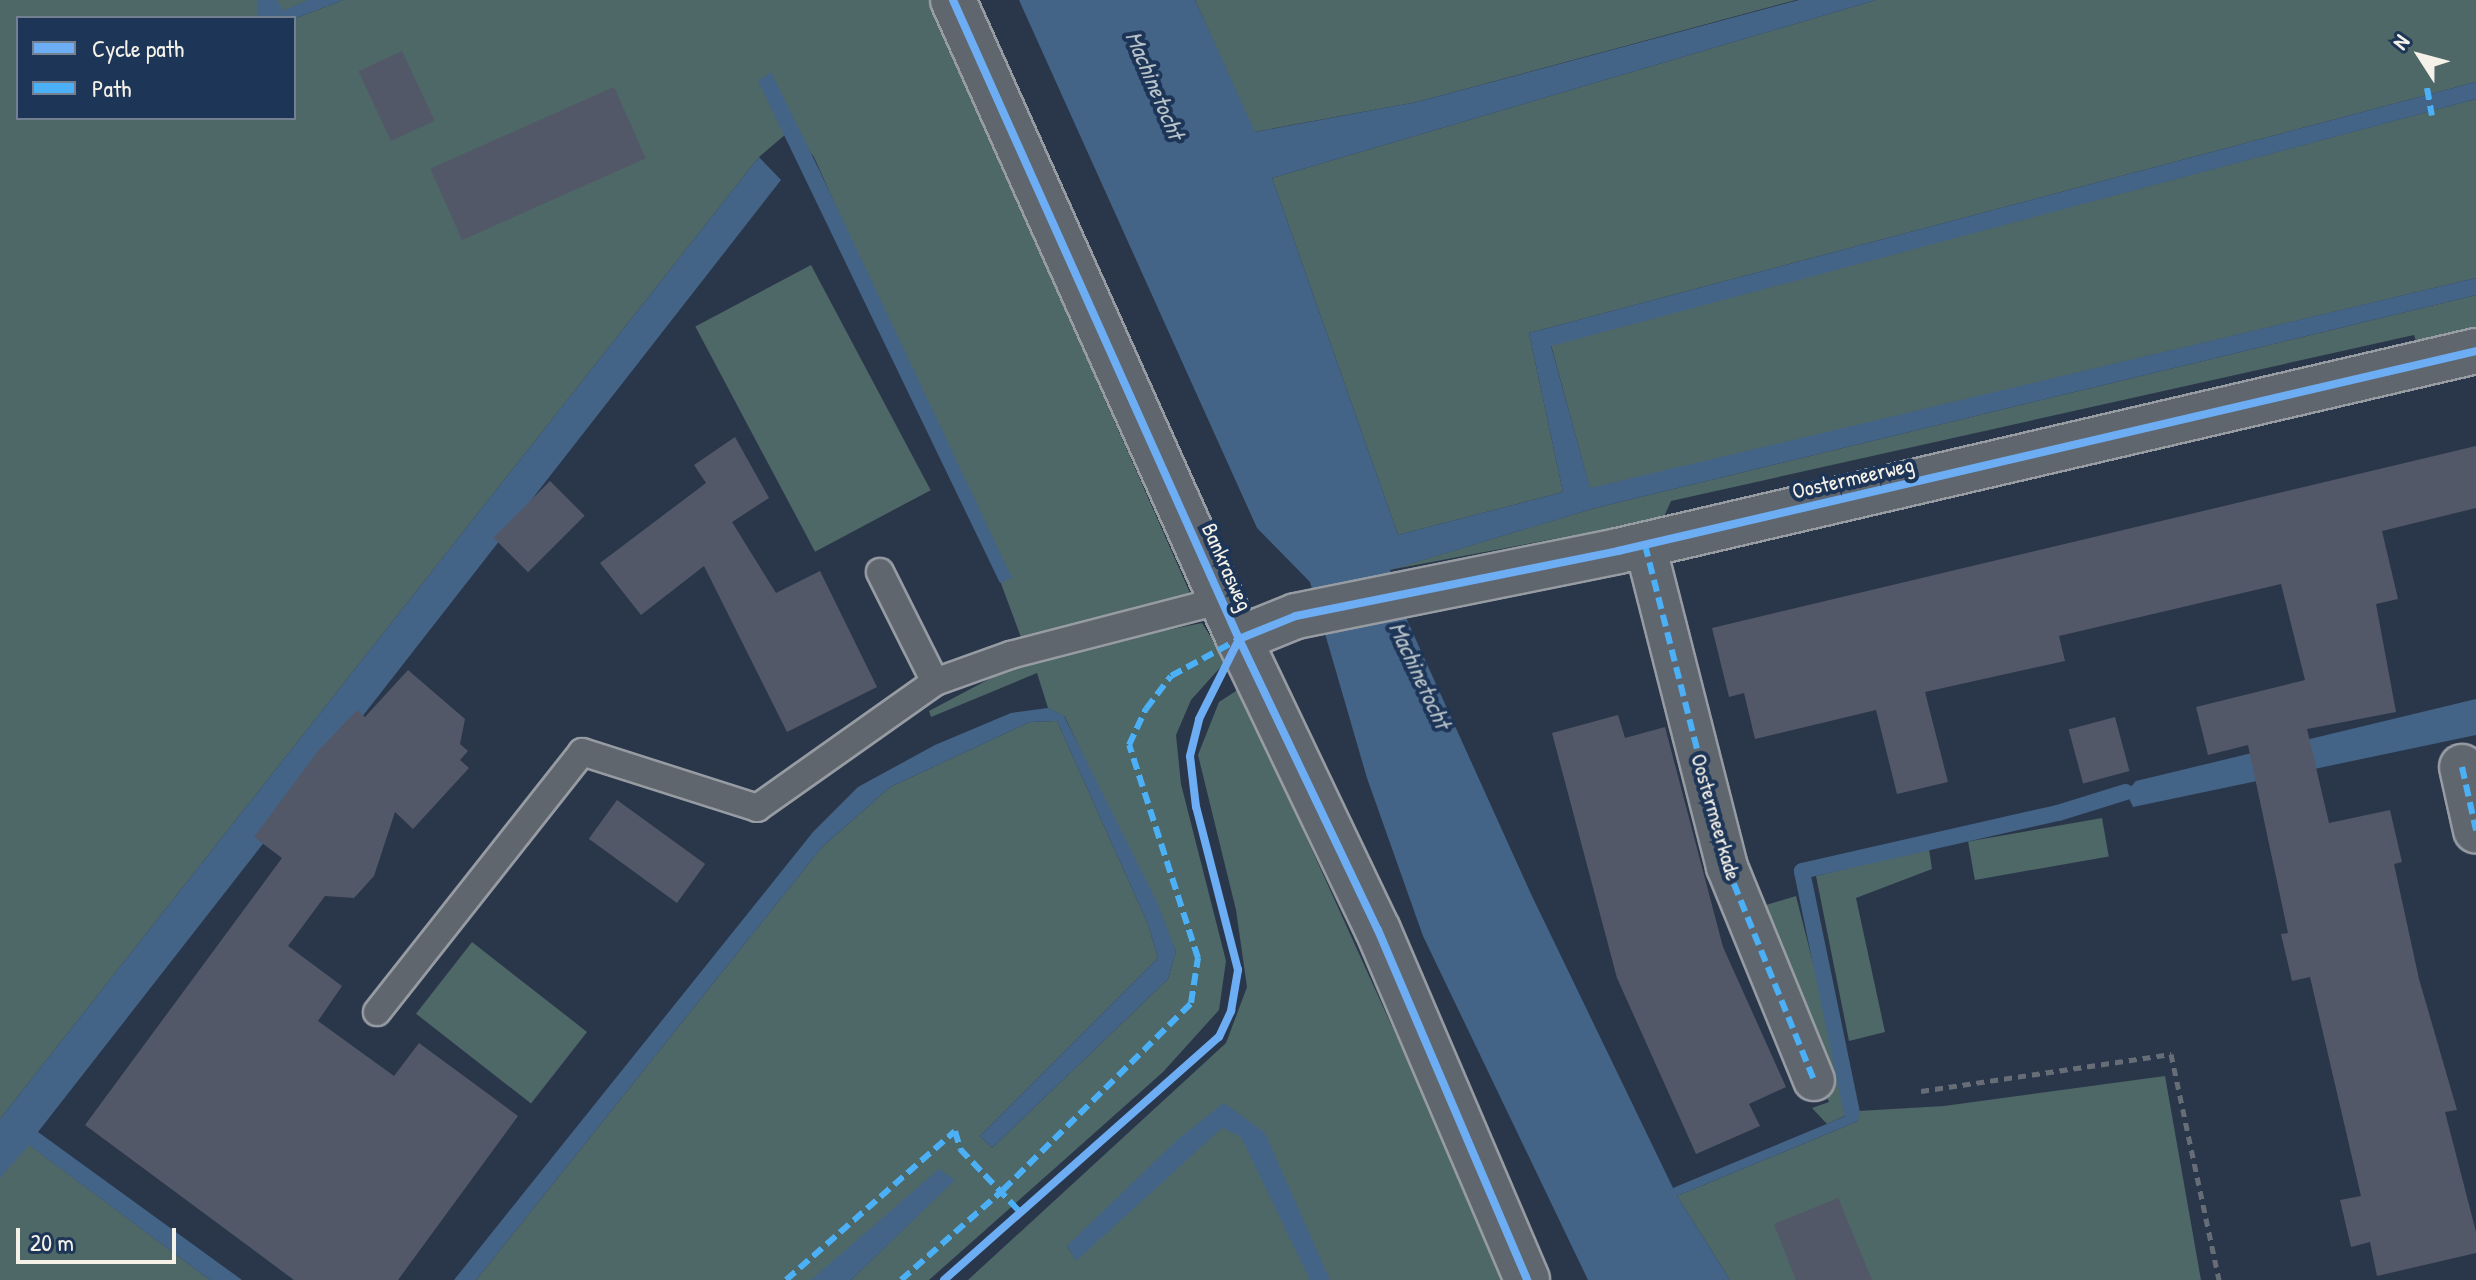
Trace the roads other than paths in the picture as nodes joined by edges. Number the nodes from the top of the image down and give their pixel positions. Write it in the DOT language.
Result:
graph roads {
  1 [pos="953,0"];
  2 [pos="2476,351"];
  3 [pos="1645,545"];
  4 [pos="880,572"];
  5 [pos="1222,600"];
  6 [pos="1239,639"];
  7 [pos="935,682"];
  8 [pos="2462,767"];
  9 [pos="2476,830"];
  10 [pos="377,1012"];
  11 [pos="1814,1080"];
  12 [pos="1527,1280"];
  1 -- 5 [label="street, Bankrasweg"];
  2 -- 3 [label="street, Oostermeerweg"];
  3 -- 6 [label="street, Oostermeerweg"];
  3 -- 11 [label="street, Oostermeerkade"];
  4 -- 7 [label="lane"];
  5 -- 6 [label="street, Bankrasweg"];
  5 -- 7 [label="lane"];
  6 -- 12 [label="street, Bankrasweg"];
  7 -- 10 [label="lane"];
  8 -- 9 [label="street"];
}
